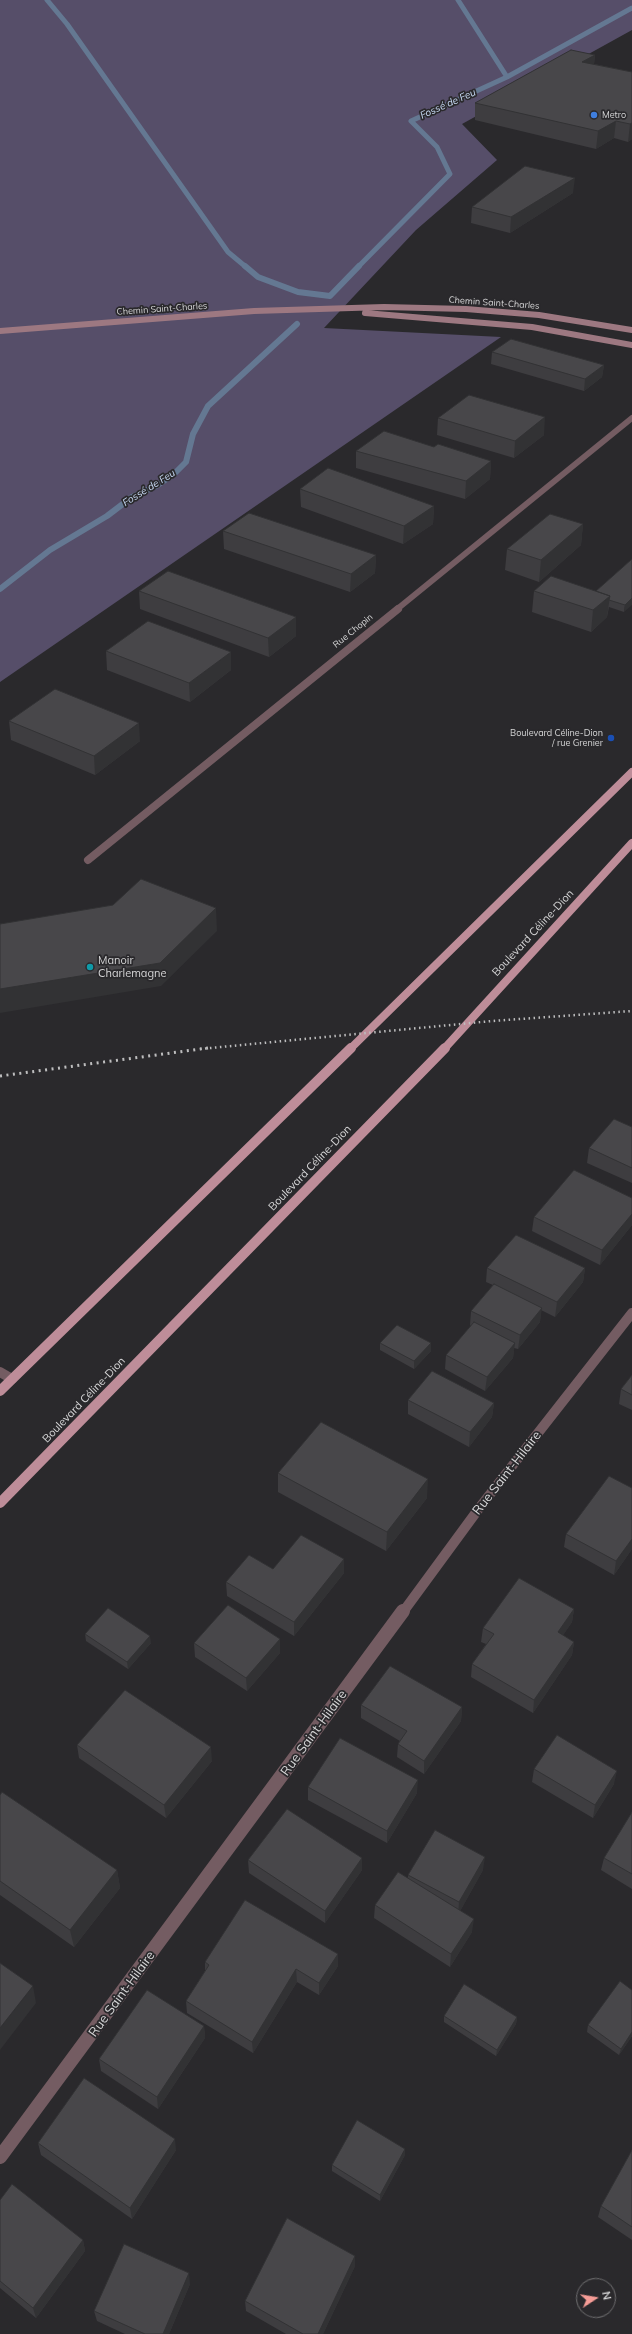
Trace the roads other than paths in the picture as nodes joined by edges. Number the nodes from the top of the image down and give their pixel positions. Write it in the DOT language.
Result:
graph roads {
  1 [pos="325,308"];
  2 [pos="632,330"];
  3 [pos="0,331"];
  4 [pos="632,345"];
  5 [pos="632,418"];
  6 [pos="632,772"];
  7 [pos="632,843"];
  8 [pos="88,860"];
  9 [pos="632,1313"];
  10 [pos="0,1372"];
  11 [pos="12,1379"];
  12 [pos="0,1391"];
  13 [pos="0,1504"];
  14 [pos="0,2157"];
  1 -- 2 [label="main road, Chemin Saint-Charles"];
  1 -- 3 [label="main road, Chemin Saint-Charles"];
  1 -- 4 [label="main road, Chemin Saint-Charles"];
  5 -- 8 [label="street, Rue Chopin"];
  6 -- 11 [label="main road"];
  7 -- 13 [label="main road, Boulevard Céline-Dion"];
  9 -- 14 [label="street, Rue Saint-Hilaire"];
  10 -- 11 [label="street"];
  11 -- 12 [label="main road"];
}
